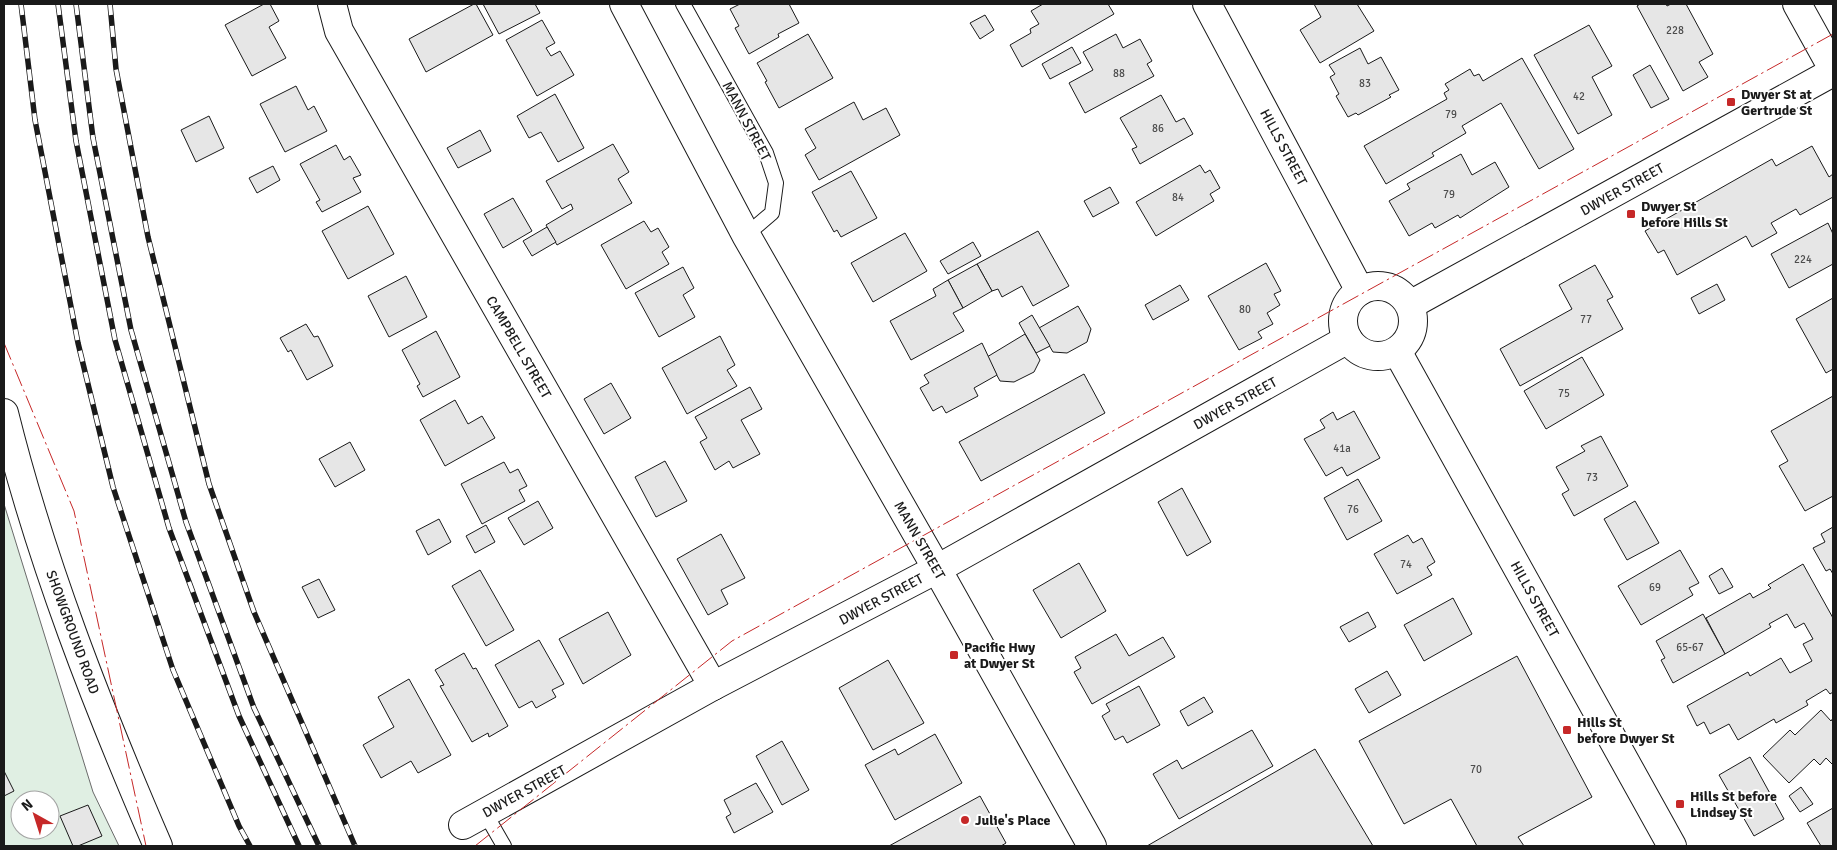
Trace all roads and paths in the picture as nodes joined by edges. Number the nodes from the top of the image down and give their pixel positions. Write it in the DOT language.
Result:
graph roads {
  1 [pos="332,4"];
  2 [pos="624,4"];
  3 [pos="683,4"];
  4 [pos="1207,4"];
  5 [pos="1797,4"];
  6 [pos="1833,70"];
  7 [pos="746,235"];
  8 [pos="1360,291"];
  9 [pos="1410,305"];
  10 [pos="1348,339"];
  11 [pos="1396,351"];
  12 [pos="4,413"];
  13 [pos="937,570"];
  14 [pos="713,686"];
  15 [pos="474,819"];
  16 [pos="158,846"];
  17 [pos="504,846"];
  18 [pos="1092,846"];
  19 [pos="1672,846"];
  1 -- 14 [label="street, CAMPBELL STREET"];
  2 -- 7 [label="street, MANN STREET"];
  3 -- 7 [label="lane, MANN STREET"];
  4 -- 8 [label="street, HILLS STREET"];
  5 -- 6 [label="street"];
  6 -- 9 [label="street, DWYER STREET"];
  7 -- 13 [label="street, MANN STREET"];
  8 -- 9 [label="street"];
  8 -- 10 [label="street"];
  9 -- 11 [label="street"];
  10 -- 11 [label="street"];
  10 -- 13 [label="street, DWYER STREET"];
  11 -- 19 [label="street, HILLS STREET"];
  12 -- 16 [label="street, SHOWGROUND ROAD"];
  13 -- 14 [label="street, DWYER STREET"];
  13 -- 18 [label="street, MANN STREET"];
  14 -- 15 [label="street, DWYER STREET"];
  15 -- 17 [label="lane"];
}
